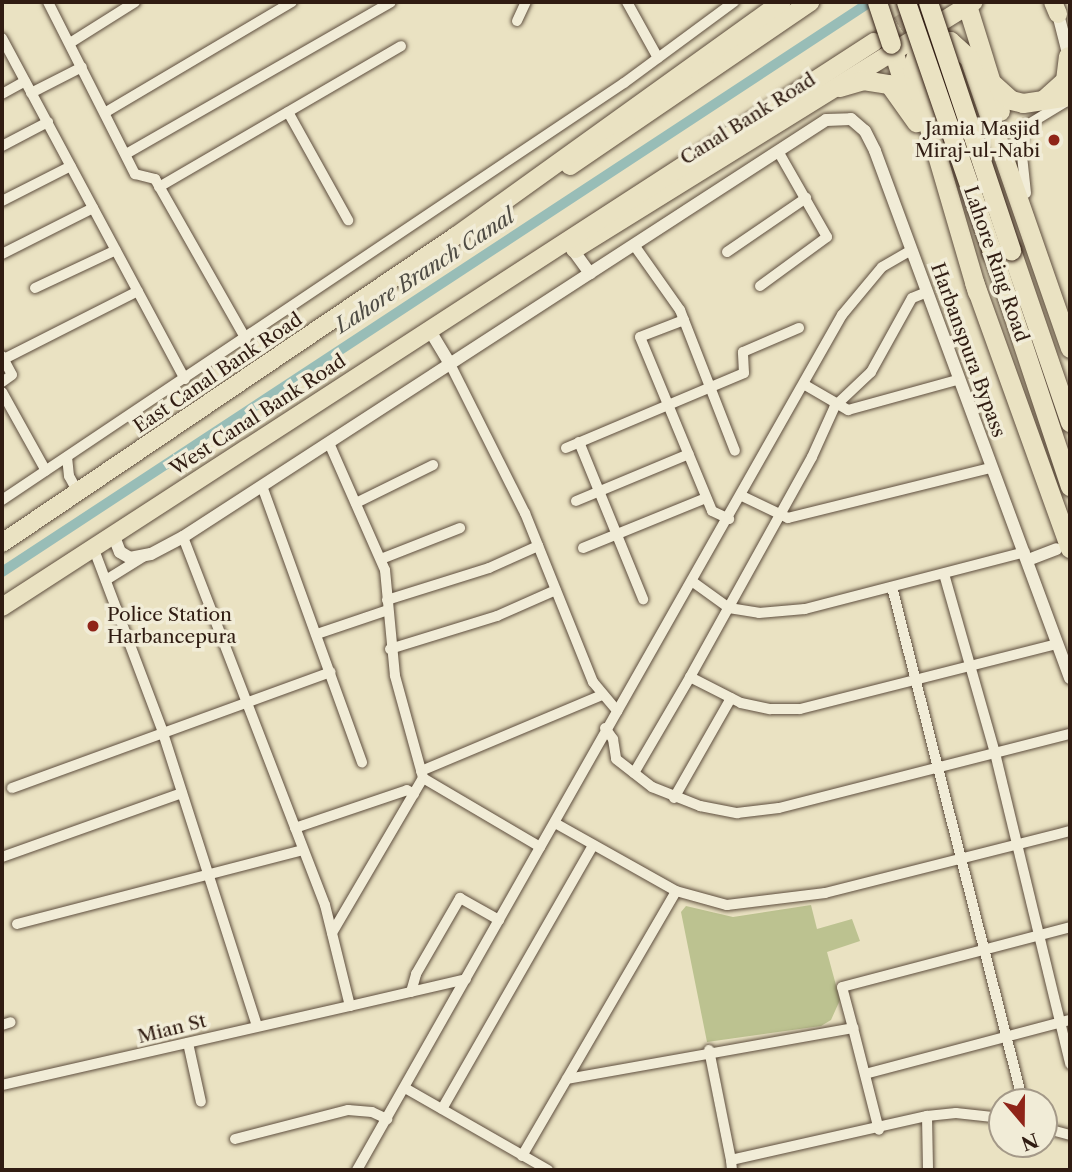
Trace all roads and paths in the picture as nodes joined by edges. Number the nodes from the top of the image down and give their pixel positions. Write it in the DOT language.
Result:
graph roads {
  1 [pos="48,2"];
  2 [pos="135,2"];
  3 [pos="292,2"];
  4 [pos="391,2"];
  5 [pos="526,2"];
  6 [pos="734,2"];
  7 [pos="782,2"];
  8 [pos="810,2"];
  9 [pos="877,2"];
  10 [pos="906,2"];
  11 [pos="928,2"];
  12 [pos="973,3"];
  13 [pos="633,4"];
  14 [pos="1057,6"];
  15 [pos="517,21"];
  16 [pos="2,38"];
  17 [pos="70,43"];
  18 [pos="401,46"];
  19 [pos="886,46"];
  20 [pos="659,58"];
  21 [pos="1069,60"];
  22 [pos="82,67"];
  23 [pos="25,81"];
  24 [pos="624,83"];
  25 [pos="992,83"];
  26 [pos="839,87"];
  27 [pos="31,93"];
  28 [pos="2,94"];
  29 [pos="1070,98"];
  30 [pos="640,100"];
  31 [pos="1036,102"];
  32 [pos="106,112"];
  33 [pos="288,112"];
  34 [pos="47,122"];
  35 [pos="916,122"];
  36 [pos="2,146"];
  37 [pos="778,151"];
  38 [pos="126,155"];
  39 [pos="71,166"];
  40 [pos="159,187"];
  41 [pos="1026,192"];
  42 [pos="806,198"];
  43 [pos="2,201"];
  44 [pos="93,208"];
  45 [pos="348,220"];
  46 [pos="456,236"];
  47 [pos="634,245"];
  48 [pos="116,250"];
  49 [pos="573,250"];
  50 [pos="911,250"];
  51 [pos="1002,251"];
  52 [pos="727,252"];
  53 [pos="2,254"];
  54 [pos="538,261"];
  55 [pos="590,273"];
  56 [pos="760,286"];
  57 [pos="35,288"];
  58 [pos="138,291"];
  59 [pos="927,292"];
  60 [pos="977,292"];
  61 [pos="1052,293"];
  62 [pos="684,320"];
  63 [pos="799,328"];
  64 [pos="429,329"];
  65 [pos="246,339"];
  66 [pos="1070,348"];
  67 [pos="3,357"];
  68 [pos="450,364"];
  69 [pos="185,379"];
  70 [pos="957,380"];
  71 [pos="2,382"];
  72 [pos="713,386"];
  73 [pos="805,386"];
  74 [pos="2,391"];
  75 [pos="835,405"];
  76 [pos="667,406"];
  77 [pos="1070,422"];
  78 [pos="579,442"];
  79 [pos="329,443"];
  80 [pos="566,448"];
  81 [pos="735,451"];
  82 [pos="689,454"];
  83 [pos="67,457"];
  84 [pos="433,465"];
  85 [pos="990,468"];
  86 [pos="46,471"];
  87 [pos="262,486"];
  88 [pos="1070,486"];
  89 [pos="600,491"];
  90 [pos="78,492"];
  91 [pos="742,496"];
  92 [pos="706,498"];
  93 [pos="2,500"];
  94 [pos="576,501"];
  95 [pos="356,503"];
  96 [pos="780,515"];
  97 [pos="729,519"];
  98 [pos="460,528"];
  99 [pos="113,534"];
  100 [pos="618,534"];
  101 [pos="183,537"];
  102 [pos="2,543"];
  103 [pos="538,546"];
  104 [pos="93,547"];
  105 [pos="583,548"];
  106 [pos="1063,549"];
  107 [pos="143,556"];
  108 [pos="1026,556"];
  109 [pos="381,559"];
  110 [pos="944,574"];
  111 [pos="106,580"];
  112 [pos="693,582"];
  113 [pos="892,587"];
  114 [pos="556,590"];
  115 [pos="643,599"];
  116 [pos="387,605"];
  117 [pos="2,607"];
  118 [pos="729,608"];
  119 [pos="317,634"];
  120 [pos="1056,644"];
  121 [pos="390,649"];
  122 [pos="970,667"];
  123 [pos="331,672"];
  124 [pos="690,677"];
  125 [pos="1070,678"];
  126 [pos="916,679"];
  127 [pos="602,695"];
  128 [pos="732,698"];
  129 [pos="245,701"];
  130 [pos="617,711"];
  131 [pos="605,728"];
  132 [pos="162,730"];
  133 [pos="1070,734"];
  134 [pos="995,753"];
  135 [pos="362,762"];
  136 [pos="939,767"];
  137 [pos="634,773"];
  138 [pos="422,775"];
  139 [pos="12,788"];
  140 [pos="183,793"];
  141 [pos="414,794"];
  142 [pos="674,798"];
  143 [pos="555,823"];
  144 [pos="295,828"];
  145 [pos="1070,831"];
  146 [pos="1016,843"];
  147 [pos="593,845"];
  148 [pos="540,847"];
  149 [pos="303,850"];
  150 [pos="2,857"];
  151 [pos="960,858"];
  152 [pos="211,876"];
  153 [pos="676,891"];
  154 [pos="499,920"];
  155 [pos="17,924"];
  156 [pos="1070,927"];
  157 [pos="332,933"];
  158 [pos="1039,935"];
  159 [pos="983,950"];
  160 [pos="466,979"];
  161 [pos="411,992"];
  162 [pos="350,1006"];
  163 [pos="1065,1021"];
  164 [pos="257,1026"];
  165 [pos="853,1028"];
  166 [pos="1007,1037"];
  167 [pos="188,1043"];
  168 [pos="709,1050"];
  169 [pos="1070,1064"];
  170 [pos="864,1074"];
  171 [pos="567,1079"];
  172 [pos="2,1085"];
  173 [pos="405,1088"];
  174 [pos="1020,1088"];
  175 [pos="201,1102"];
  176 [pos="442,1109"];
  177 [pos="927,1116"];
  178 [pos="988,1116"];
  179 [pos="387,1119"];
  180 [pos="879,1130"];
  181 [pos="235,1139"];
  182 [pos="522,1156"];
  183 [pos="732,1165"];
  184 [pos="357,1170"];
  185 [pos="548,1170"];
  186 [pos="929,1170"];
  1 -- 17 [label="street"];
  2 -- 17 [label="street"];
  3 -- 32 [label="street"];
  4 -- 38 [label="street"];
  5 -- 15 [label="street"];
  6 -- 20 [label="street"];
  7 -- 30 [label="highway"];
  8 -- 46 [label="highway"];
  9 -- 19 [label="highway, bridge"];
  10 -- 51 [label="highway, Lahore Ring Road, bridge"];
  11 -- 51 [label="highway, Lahore Ring Road, bridge"];
  12 -- 19 [label="highway, Canal Bank Road"];
  12 -- 25 [label="highway"];
  13 -- 20 [label="street"];
  14 -- 21 [label="street"];
  16 -- 23 [label="street"];
  17 -- 22 [label="street"];
  18 -- 33 [label="street"];
  19 -- 26 [label="highway, Canal Bank Road"];
  19 -- 35 [label="highway"];
  19 -- 54 [label="highway"];
  20 -- 24 [label="street"];
  21 -- 31 [label="highway"];
  22 -- 27 [label="street"];
  22 -- 32 [label="street"];
  23 -- 27 [label="street"];
  23 -- 28 [label="street"];
  24 -- 30 [label="street"];
  24 -- 65 [label="street"];
  25 -- 31 [label="highway"];
  25 -- 41 [label="highway"];
  26 -- 35 [label="highway"];
  26 -- 49 [label="highway, Canal Bank Road"];
  27 -- 34 [label="street"];
  29 -- 31 [label="highway"];
  29 -- 41 [label="street"];
  30 -- 46 [label="highway"];
  32 -- 38 [label="street"];
  33 -- 40 [label="street"];
  33 -- 45 [label="street"];
  34 -- 36 [label="street"];
  34 -- 39 [label="street"];
  35 -- 60 [label="highway"];
  37 -- 42 [label="street"];
  37 -- 47 [label="street"];
  37 -- 50 [label="street, Harbanspura Bypass"];
  38 -- 40 [label="street"];
  39 -- 43 [label="street"];
  39 -- 44 [label="street"];
  40 -- 65 [label="street"];
  41 -- 61 [label="highway"];
  42 -- 52 [label="street"];
  42 -- 56 [label="street"];
  44 -- 48 [label="street"];
  44 -- 53 [label="street"];
  46 -- 90 [label="highway, East Canal Bank Road"];
  47 -- 55 [label="street"];
  47 -- 62 [label="street"];
  48 -- 57 [label="street"];
  48 -- 58 [label="street"];
  49 -- 54 [label="highway, Canal Bank Road"];
  49 -- 55 [label="street"];
  50 -- 59 [label="street, Harbanspura Bypass"];
  50 -- 73 [label="street"];
  51 -- 77 [label="highway, Lahore Ring Road"];
  51 -- 88 [label="highway, Lahore Ring Road"];
  54 -- 64 [label="highway, West Canal Bank Road"];
  55 -- 68 [label="street"];
  58 -- 67 [label="street"];
  58 -- 69 [label="street"];
  59 -- 70 [label="street, Harbanspura Bypass"];
  59 -- 75 [label="street"];
  60 -- 61 [label="highway"];
  60 -- 106 [label="highway"];
  61 -- 66 [label="highway"];
  62 -- 72 [label="street"];
  62 -- 76 [label="street"];
  63 -- 72 [label="street"];
  64 -- 68 [label="street"];
  64 -- 99 [label="highway, West Canal Bank Road"];
  65 -- 69 [label="street"];
  67 -- 71 [label="street"];
  68 -- 79 [label="street"];
  68 -- 103 [label="street"];
  69 -- 83 [label="street"];
  70 -- 75 [label="street"];
  70 -- 85 [label="street, Harbanspura Bypass"];
  72 -- 76 [label="street"];
  72 -- 81 [label="street"];
  73 -- 75 [label="street"];
  73 -- 91 [label="street"];
  74 -- 86 [label="street"];
  75 -- 96 [label="street"];
  76 -- 78 [label="street"];
  76 -- 82 [label="street"];
  78 -- 80 [label="street"];
  78 -- 89 [label="street"];
  79 -- 87 [label="street"];
  79 -- 95 [label="street"];
  82 -- 89 [label="street"];
  82 -- 92 [label="street"];
  83 -- 86 [label="street"];
  83 -- 90 [label="street"];
  84 -- 95 [label="street"];
  85 -- 96 [label="street"];
  85 -- 108 [label="street, Harbanspura Bypass"];
  86 -- 93 [label="street"];
  87 -- 101 [label="street"];
  87 -- 119 [label="street"];
  89 -- 94 [label="street"];
  89 -- 100 [label="street"];
  90 -- 102 [label="highway, East Canal Bank Road"];
  91 -- 96 [label="street"];
  91 -- 97 [label="street"];
  92 -- 97 [label="street"];
  92 -- 100 [label="street"];
  95 -- 109 [label="street"];
  96 -- 118 [label="street"];
  97 -- 112 [label="street"];
  98 -- 109 [label="street"];
  99 -- 104 [label="highway, West Canal Bank Road"];
  99 -- 107 [label="street"];
  100 -- 105 [label="street"];
  100 -- 115 [label="street"];
  101 -- 107 [label="street"];
  101 -- 129 [label="street"];
  103 -- 114 [label="street"];
  103 -- 116 [label="street"];
  104 -- 111 [label="street"];
  104 -- 117 [label="highway, West Canal Bank Road"];
  106 -- 108 [label="street"];
  107 -- 111 [label="street"];
  108 -- 110 [label="street"];
  108 -- 120 [label="street, Harbanspura Bypass"];
  109 -- 116 [label="street"];
  110 -- 113 [label="street"];
  110 -- 122 [label="street"];
  111 -- 132 [label="street"];
  112 -- 118 [label="street"];
  112 -- 130 [label="street"];
  113 -- 118 [label="street"];
  113 -- 126 [label="street"];
  114 -- 121 [label="street"];
  114 -- 127 [label="street"];
  116 -- 119 [label="street"];
  116 -- 121 [label="street"];
  118 -- 124 [label="street"];
  119 -- 123 [label="street"];
  120 -- 122 [label="street"];
  120 -- 125 [label="street, Harbanspura Bypass"];
  121 -- 138 [label="street"];
  122 -- 126 [label="street"];
  122 -- 134 [label="street"];
  123 -- 129 [label="street"];
  123 -- 135 [label="street"];
  124 -- 128 [label="street"];
  124 -- 137 [label="street"];
  126 -- 128 [label="street"];
  126 -- 136 [label="street"];
  127 -- 130 [label="street"];
  127 -- 138 [label="street"];
  128 -- 142 [label="street"];
  129 -- 132 [label="street"];
  129 -- 144 [label="street"];
  130 -- 131 [label="street"];
  131 -- 137 [label="street"];
  131 -- 143 [label="street"];
  132 -- 139 [label="street"];
  132 -- 140 [label="street"];
  133 -- 134 [label="street"];
  134 -- 136 [label="street"];
  134 -- 146 [label="street"];
  136 -- 142 [label="street"];
  136 -- 151 [label="street"];
  137 -- 142 [label="street"];
  138 -- 141 [label="street"];
  138 -- 148 [label="street"];
  140 -- 150 [label="street"];
  140 -- 152 [label="street"];
  141 -- 144 [label="street"];
  141 -- 157 [label="street"];
  143 -- 147 [label="street"];
  143 -- 148 [label="street"];
  144 -- 149 [label="street"];
  145 -- 146 [label="street"];
  146 -- 151 [label="street"];
  146 -- 158 [label="street"];
  147 -- 153 [label="street"];
  147 -- 176 [label="street"];
  148 -- 154 [label="street"];
  149 -- 152 [label="street"];
  149 -- 157 [label="street"];
  151 -- 153 [label="street"];
  151 -- 159 [label="street"];
  152 -- 155 [label="street"];
  152 -- 164 [label="street"];
  153 -- 171 [label="street"];
  154 -- 160 [label="street"];
  154 -- 161 [label="street"];
  156 -- 158 [label="street"];
  157 -- 162 [label="street"];
  158 -- 159 [label="street"];
  158 -- 163 [label="street"];
  159 -- 165 [label="street"];
  159 -- 166 [label="street"];
  160 -- 161 [label="street, Mian St"];
  160 -- 173 [label="street"];
  161 -- 162 [label="street, Mian St"];
  162 -- 164 [label="street, Mian St"];
  163 -- 166 [label="street"];
  163 -- 169 [label="street"];
  164 -- 167 [label="street, Mian St"];
  165 -- 168 [label="street"];
  165 -- 170 [label="street"];
  166 -- 170 [label="street"];
  166 -- 174 [label="street"];
  167 -- 172 [label="street, Mian St"];
  167 -- 175 [label="street"];
  168 -- 171 [label="street"];
  168 -- 183 [label="street"];
  170 -- 180 [label="street"];
  171 -- 182 [label="street"];
  173 -- 176 [label="street"];
  173 -- 179 [label="street"];
  176 -- 182 [label="street"];
  177 -- 178 [label="street"];
  177 -- 180 [label="street"];
  177 -- 186 [label="street"];
  179 -- 181 [label="street"];
  179 -- 184 [label="street"];
  180 -- 183 [label="street"];
  182 -- 185 [label="street"];
}
